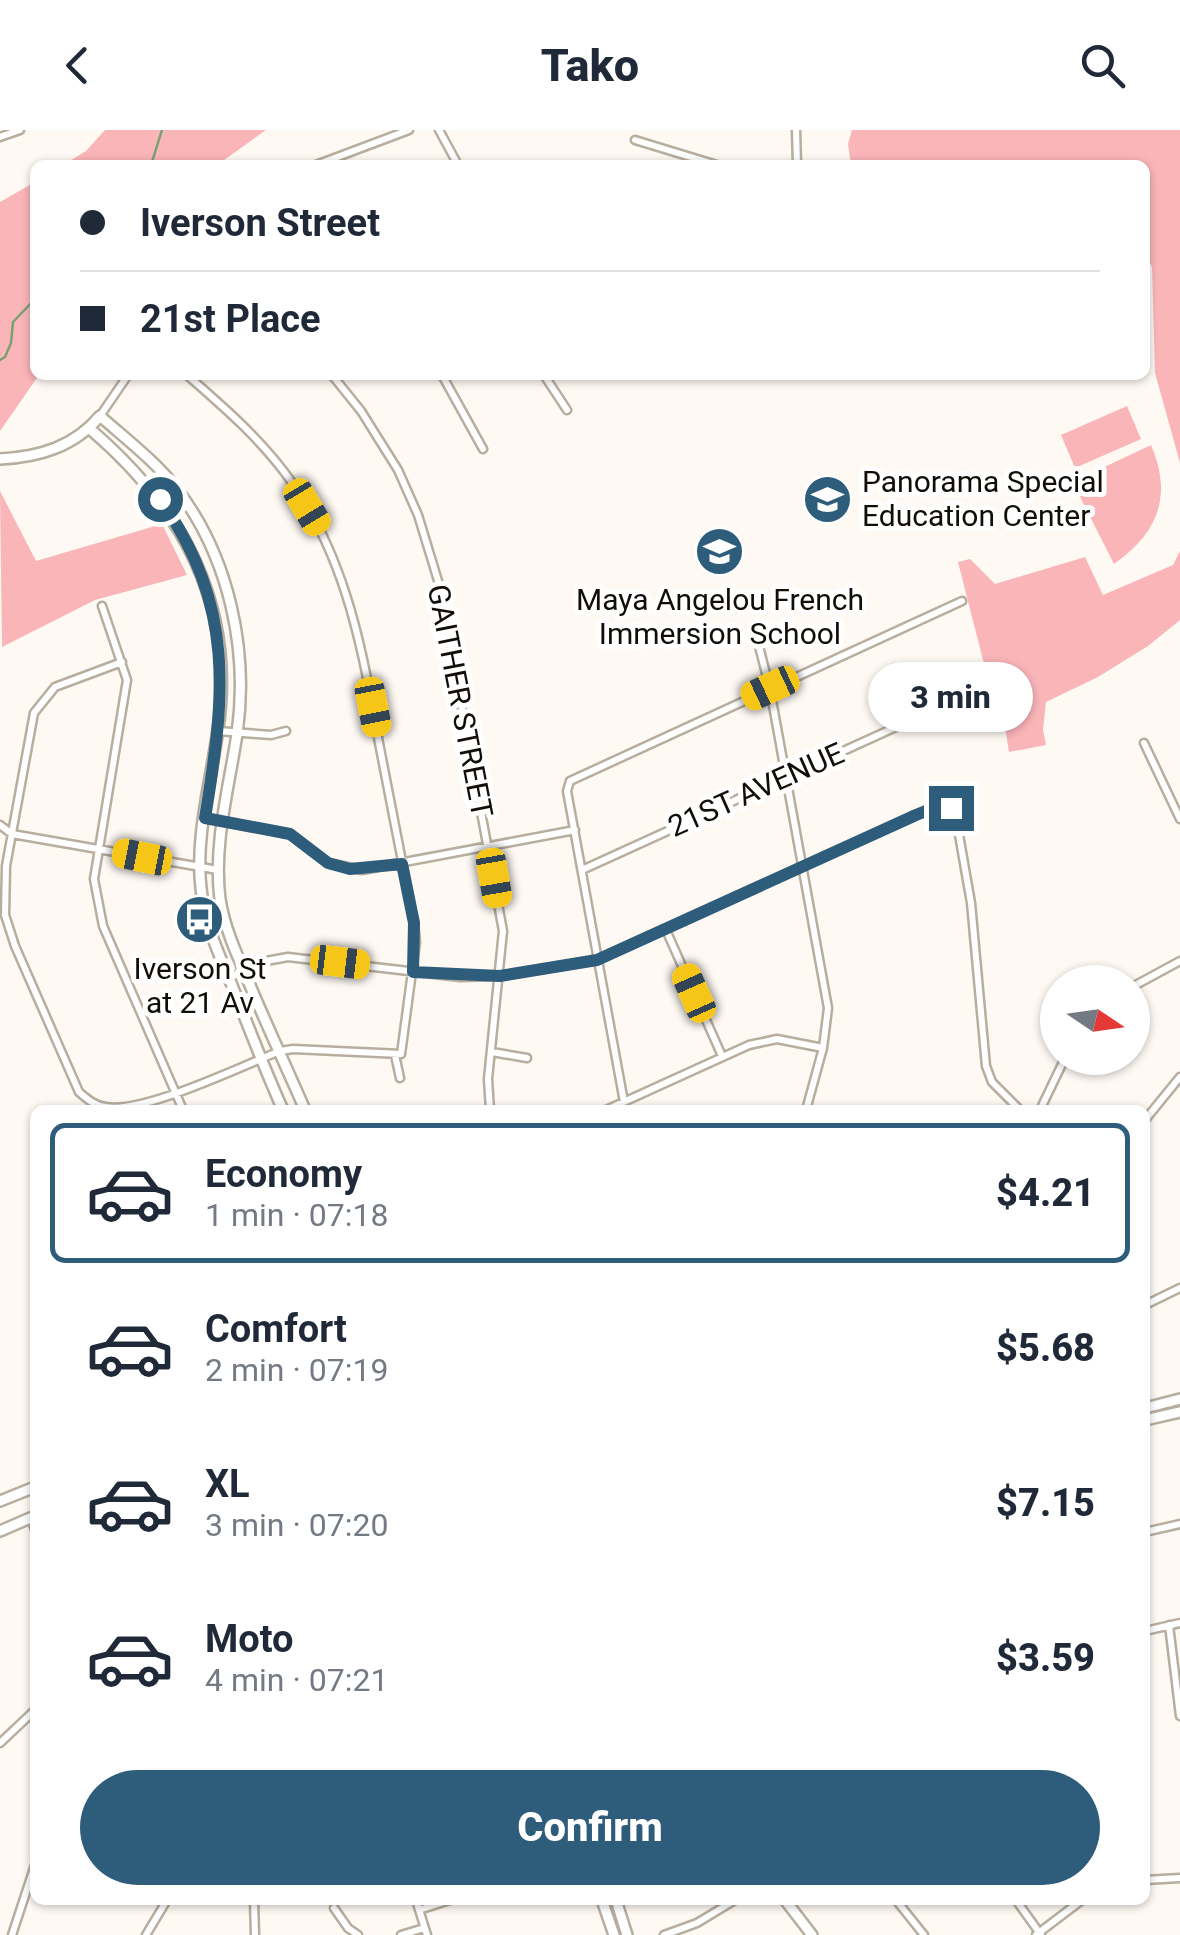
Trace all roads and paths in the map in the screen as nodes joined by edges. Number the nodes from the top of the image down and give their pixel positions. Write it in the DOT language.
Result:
graph roads {
  1 [pos="20,130"];
  2 [pos="409,130"];
  3 [pos="438,130"];
  4 [pos="796,130"];
  5 [pos="0,137"];
  6 [pos="635,140"];
  7 [pos="329,160"];
  8 [pos="455,160"];
  9 [pos="701,160"];
  10 [pos="797,160"];
  11 [pos="125,380"];
  12 [pos="192,380"];
  13 [pos="336,380"];
  14 [pos="445,380"];
  15 [pos="547,380"];
  16 [pos="567,410"];
  17 [pos="100,416"];
  18 [pos="90,428"];
  19 [pos="483,449"];
  20 [pos="0,459"];
  21 [pos="962,601"];
  22 [pos="102,606"];
  23 [pos="754,628"];
  24 [pos="122,662"];
  25 [pos="986,686"];
  26 [pos="770,688"];
  27 [pos="218,730"];
  28 [pos="286,731"];
  29 [pos="237,732"];
  30 [pos="1144,743"];
  31 [pos="787,777"];
  32 [pos="205,818"];
  33 [pos="1180,819"];
  34 [pos="223,821"];
  35 [pos="0,826"];
  36 [pos="574,830"];
  37 [pos="12,834"];
  38 [pos="489,848"];
  39 [pos="98,849"];
  40 [pos="402,864"];
  41 [pos="804,865"];
  42 [pos="200,870"];
  43 [pos="218,870"];
  44 [pos="582,870"];
  45 [pos="666,930"];
  46 [pos="597,960"];
  47 [pos="1180,961"];
  48 [pos="244,971"];
  49 [pos="413,972"];
  50 [pos="500,976"];
  51 [pos="1150,977"];
  52 [pos="229,978"];
  53 [pos="823,1048"];
  54 [pos="280,1051"];
  55 [pos="492,1052"];
  56 [pos="398,1055"];
  57 [pos="722,1056"];
  58 [pos="527,1058"];
  59 [pos="260,1059"];
  60 [pos="1057,1075"];
  61 [pos="1180,1077"];
  62 [pos="400,1078"];
  63 [pos="175,1092"];
  64 [pos="624,1102"];
  65 [pos="101,1105"];
  66 [pos="135,1105"];
  67 [pos="180,1105"];
  68 [pos="280,1105"];
  69 [pos="303,1105"];
  70 [pos="489,1105"];
  71 [pos="617,1105"];
  72 [pos="807,1105"];
  73 [pos="1015,1105"];
  74 [pos="1042,1105"];
  75 [pos="1150,1114"];
  76 [pos="1180,1288"];
  77 [pos="1150,1303"];
  78 [pos="1180,1399"];
  79 [pos="1150,1407"];
  80 [pos="1180,1412"];
  81 [pos="1150,1419"];
  82 [pos="30,1490"];
  83 [pos="0,1502"];
  84 [pos="30,1518"];
  85 [pos="1180,1524"];
  86 [pos="0,1531"];
  87 [pos="1150,1531"];
  88 [pos="1180,1623"];
  89 [pos="1169,1625"];
  90 [pos="1150,1630"];
  91 [pos="30,1715"];
  92 [pos="1180,1716"];
  93 [pos="0,1743"];
  94 [pos="1180,1878"];
  95 [pos="30,1880"];
  96 [pos="1150,1880"];
  97 [pos="164,1905"];
  98 [pos="254,1905"];
  99 [pos="418,1905"];
  100 [pos="434,1905"];
  101 [pos="604,1905"];
  102 [pos="618,1905"];
  103 [pos="727,1905"];
  104 [pos="789,1905"];
  105 [pos="900,1905"];
  106 [pos="1019,1905"];
  107 [pos="1076,1905"];
  108 [pos="334,1908"];
  109 [pos="419,1910"];
  110 [pos="426,1931"];
  111 [pos="1039,1934"];
  112 [pos="12,1935"];
  113 [pos="146,1935"];
  114 [pos="256,1935"];
  115 [pos="358,1935"];
  116 [pos="401,1935"];
  117 [pos="614,1935"];
  118 [pos="628,1935"];
  119 [pos="664,1935"];
  120 [pos="812,1935"];
  121 [pos="924,1935"];
  1 -- 5 [label="street"];
  2 -- 7 [label="street"];
  3 -- 8 [label="street"];
  4 -- 10 [label="street"];
  6 -- 9 [label="street"];
  11 -- 17 [label="street"];
  12 -- 40 [label="street"];
  13 -- 38 [label="street, GAITHER STREET"];
  14 -- 19 [label="street"];
  15 -- 16 [label="street"];
  17 -- 18 [label="main road"];
  17 -- 29 [label="main road"];
  18 -- 20 [label="main road"];
  18 -- 27 [label="main road"];
  21 -- 26 [label="street"];
  22 -- 24 [label="street"];
  23 -- 26 [label="street"];
  24 -- 37 [label="street"];
  24 -- 39 [label="street"];
  25 -- 31 [label="street, 21ST AVENUE"];
  26 -- 31 [label="street"];
  26 -- 36 [label="street"];
  27 -- 29 [label="street"];
  27 -- 32 [label="main road"];
  28 -- 29 [label="street"];
  29 -- 34 [label="main road"];
  30 -- 33 [label="street"];
  31 -- 41 [label="street"];
  31 -- 44 [label="street, 21ST AVENUE"];
  32 -- 34 [label="street"];
  32 -- 42 [label="main road"];
  34 -- 40 [label="street"];
  34 -- 43 [label="main road"];
  35 -- 37 [label="street"];
  36 -- 38 [label="street"];
  36 -- 44 [label="street"];
  37 -- 39 [label="street"];
  37 -- 65 [label="street"];
  38 -- 40 [label="street"];
  38 -- 50 [label="street, GAITHER STREET"];
  39 -- 42 [label="street"];
  39 -- 63 [label="street"];
  40 -- 49 [label="street"];
  41 -- 45 [label="street"];
  41 -- 53 [label="street"];
  41 -- 73 [label="street"];
  42 -- 43 [label="street"];
  42 -- 52 [label="main road"];
  43 -- 48 [label="main road"];
  44 -- 46 [label="street"];
  45 -- 46 [label="street"];
  45 -- 57 [label="street"];
  46 -- 50 [label="street"];
  46 -- 64 [label="street"];
  47 -- 51 [label="street"];
  48 -- 49 [label="street"];
  48 -- 52 [label="street"];
  48 -- 54 [label="main road"];
  49 -- 50 [label="street"];
  49 -- 56 [label="street"];
  50 -- 55 [label="street, GAITHER STREET"];
  52 -- 59 [label="main road"];
  53 -- 57 [label="street"];
  53 -- 72 [label="street"];
  54 -- 56 [label="street"];
  54 -- 59 [label="street"];
  54 -- 69 [label="main road"];
  55 -- 58 [label="street"];
  55 -- 70 [label="street, GAITHER STREET"];
  56 -- 62 [label="street"];
  57 -- 64 [label="street"];
  59 -- 63 [label="street"];
  59 -- 68 [label="main road"];
  60 -- 74 [label="street"];
  61 -- 75 [label="street"];
  63 -- 66 [label="street"];
  63 -- 67 [label="street"];
  64 -- 71 [label="street"];
  76 -- 77 [label="street"];
  78 -- 79 [label="main road"];
  80 -- 81 [label="main road"];
  82 -- 83 [label="main road"];
  84 -- 86 [label="main road"];
  85 -- 87 [label="street"];
  88 -- 89 [label="street"];
  89 -- 90 [label="street"];
  89 -- 92 [label="street"];
  91 -- 93 [label="street"];
  94 -- 96 [label="street"];
  95 -- 112 [label="street"];
  97 -- 113 [label="street"];
  98 -- 114 [label="street"];
  99 -- 109 [label="street"];
  100 -- 109 [label="street"];
  101 -- 117 [label="main road"];
  102 -- 118 [label="main road"];
  103 -- 119 [label="street"];
  104 -- 120 [label="main road"];
  105 -- 121 [label="street"];
  106 -- 111 [label="street"];
  107 -- 111 [label="street"];
  108 -- 115 [label="street"];
  109 -- 110 [label="street"];
  110 -- 116 [label="street"];
}
